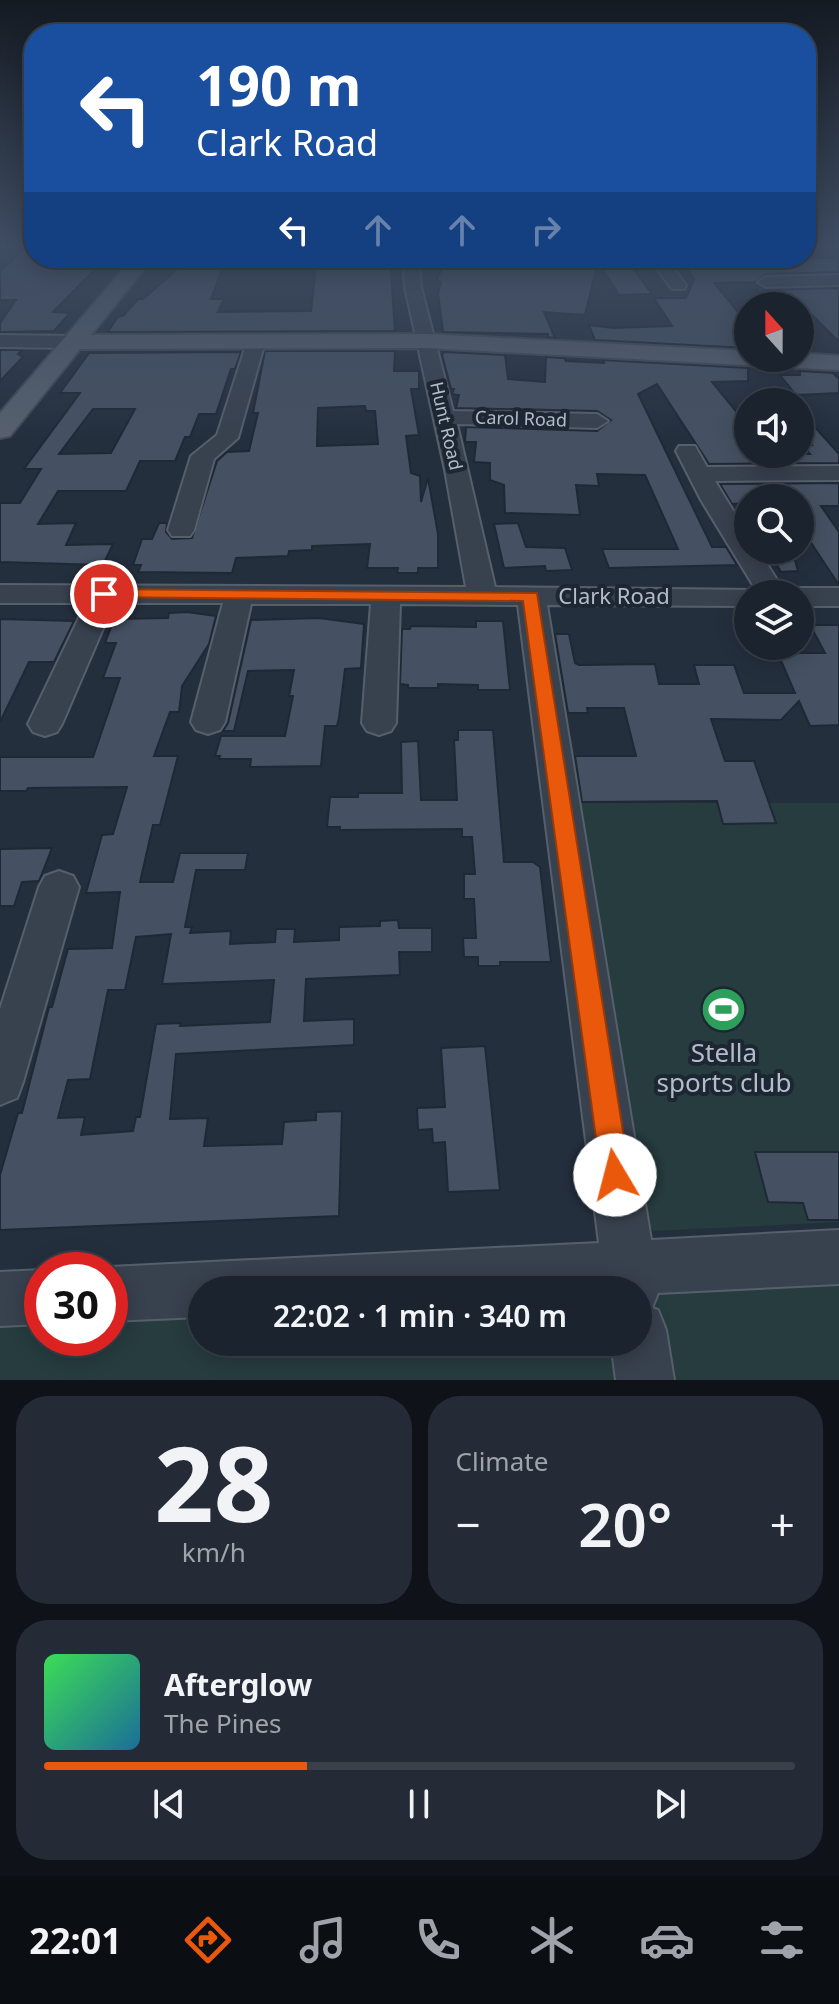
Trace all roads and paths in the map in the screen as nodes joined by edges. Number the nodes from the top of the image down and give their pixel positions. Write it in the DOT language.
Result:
graph roads {
  1 [pos="98,310"];
  2 [pos="419,310"];
  3 [pos="0,341"];
  4 [pos="427,341"];
  5 [pos="71,342"];
  6 [pos="256,342"];
  7 [pos="734,357"];
  8 [pos="814,362"];
  9 [pos="839,363"];
  10 [pos="445,417"];
  11 [pos="597,421"];
  12 [pos="1,426"];
  13 [pos="839,473"];
  14 [pos="181,530"];
  15 [pos="764,580"];
  16 [pos="0,594"];
  17 [pos="104,594"];
  18 [pos="239,595"];
  19 [pos="386,595"];
  20 [pos="482,595"];
  21 [pos="531,596"];
  22 [pos="734,597"];
  23 [pos="814,597"];
  24 [pos="839,597"];
  25 [pos="208,722"];
  26 [pos="379,723"];
  27 [pos="45,724"];
  28 [pos="59,887"];
  29 [pos="0,1082"];
  30 [pos="839,1257"];
  31 [pos="630,1276"];
  32 [pos="652,1278"];
  33 [pos="188,1291"];
  34 [pos="128,1293"];
  35 [pos="24,1298"];
  36 [pos="0,1299"];
  37 [pos="642,1356"];
  38 [pos="645,1380"];
  1 -- 5 [label="main road"];
  2 -- 4 [label="street, Hunt Road"];
  3 -- 5 [label="street"];
  4 -- 6 [label="main road"];
  4 -- 7 [label="main road"];
  4 -- 10 [label="street, Hunt Road"];
  5 -- 6 [label="main road"];
  5 -- 12 [label="main road"];
  6 -- 14 [label="street"];
  8 -- 9 [label="main road"];
  10 -- 11 [label="street, Carol Road"];
  10 -- 20 [label="street, Hunt Road"];
  13 -- 15 [label="street"];
  16 -- 17 [label="street, Clark Road"];
  17 -- 18 [label="street, Clark Road"];
  17 -- 27 [label="street"];
  18 -- 19 [label="street, Clark Road"];
  18 -- 25 [label="street"];
  19 -- 20 [label="street, Clark Road"];
  19 -- 26 [label="street"];
  20 -- 21 [label="street, Clark Road"];
  21 -- 22 [label="street, Clark Road"];
  21 -- 31 [label="street"];
  23 -- 24 [label="street"];
  28 -- 29 [label="street"];
  30 -- 32 [label="street"];
  33 -- 34 [label="street"];
  35 -- 36 [label="street"];
  37 -- 38 [label="street"];
}
